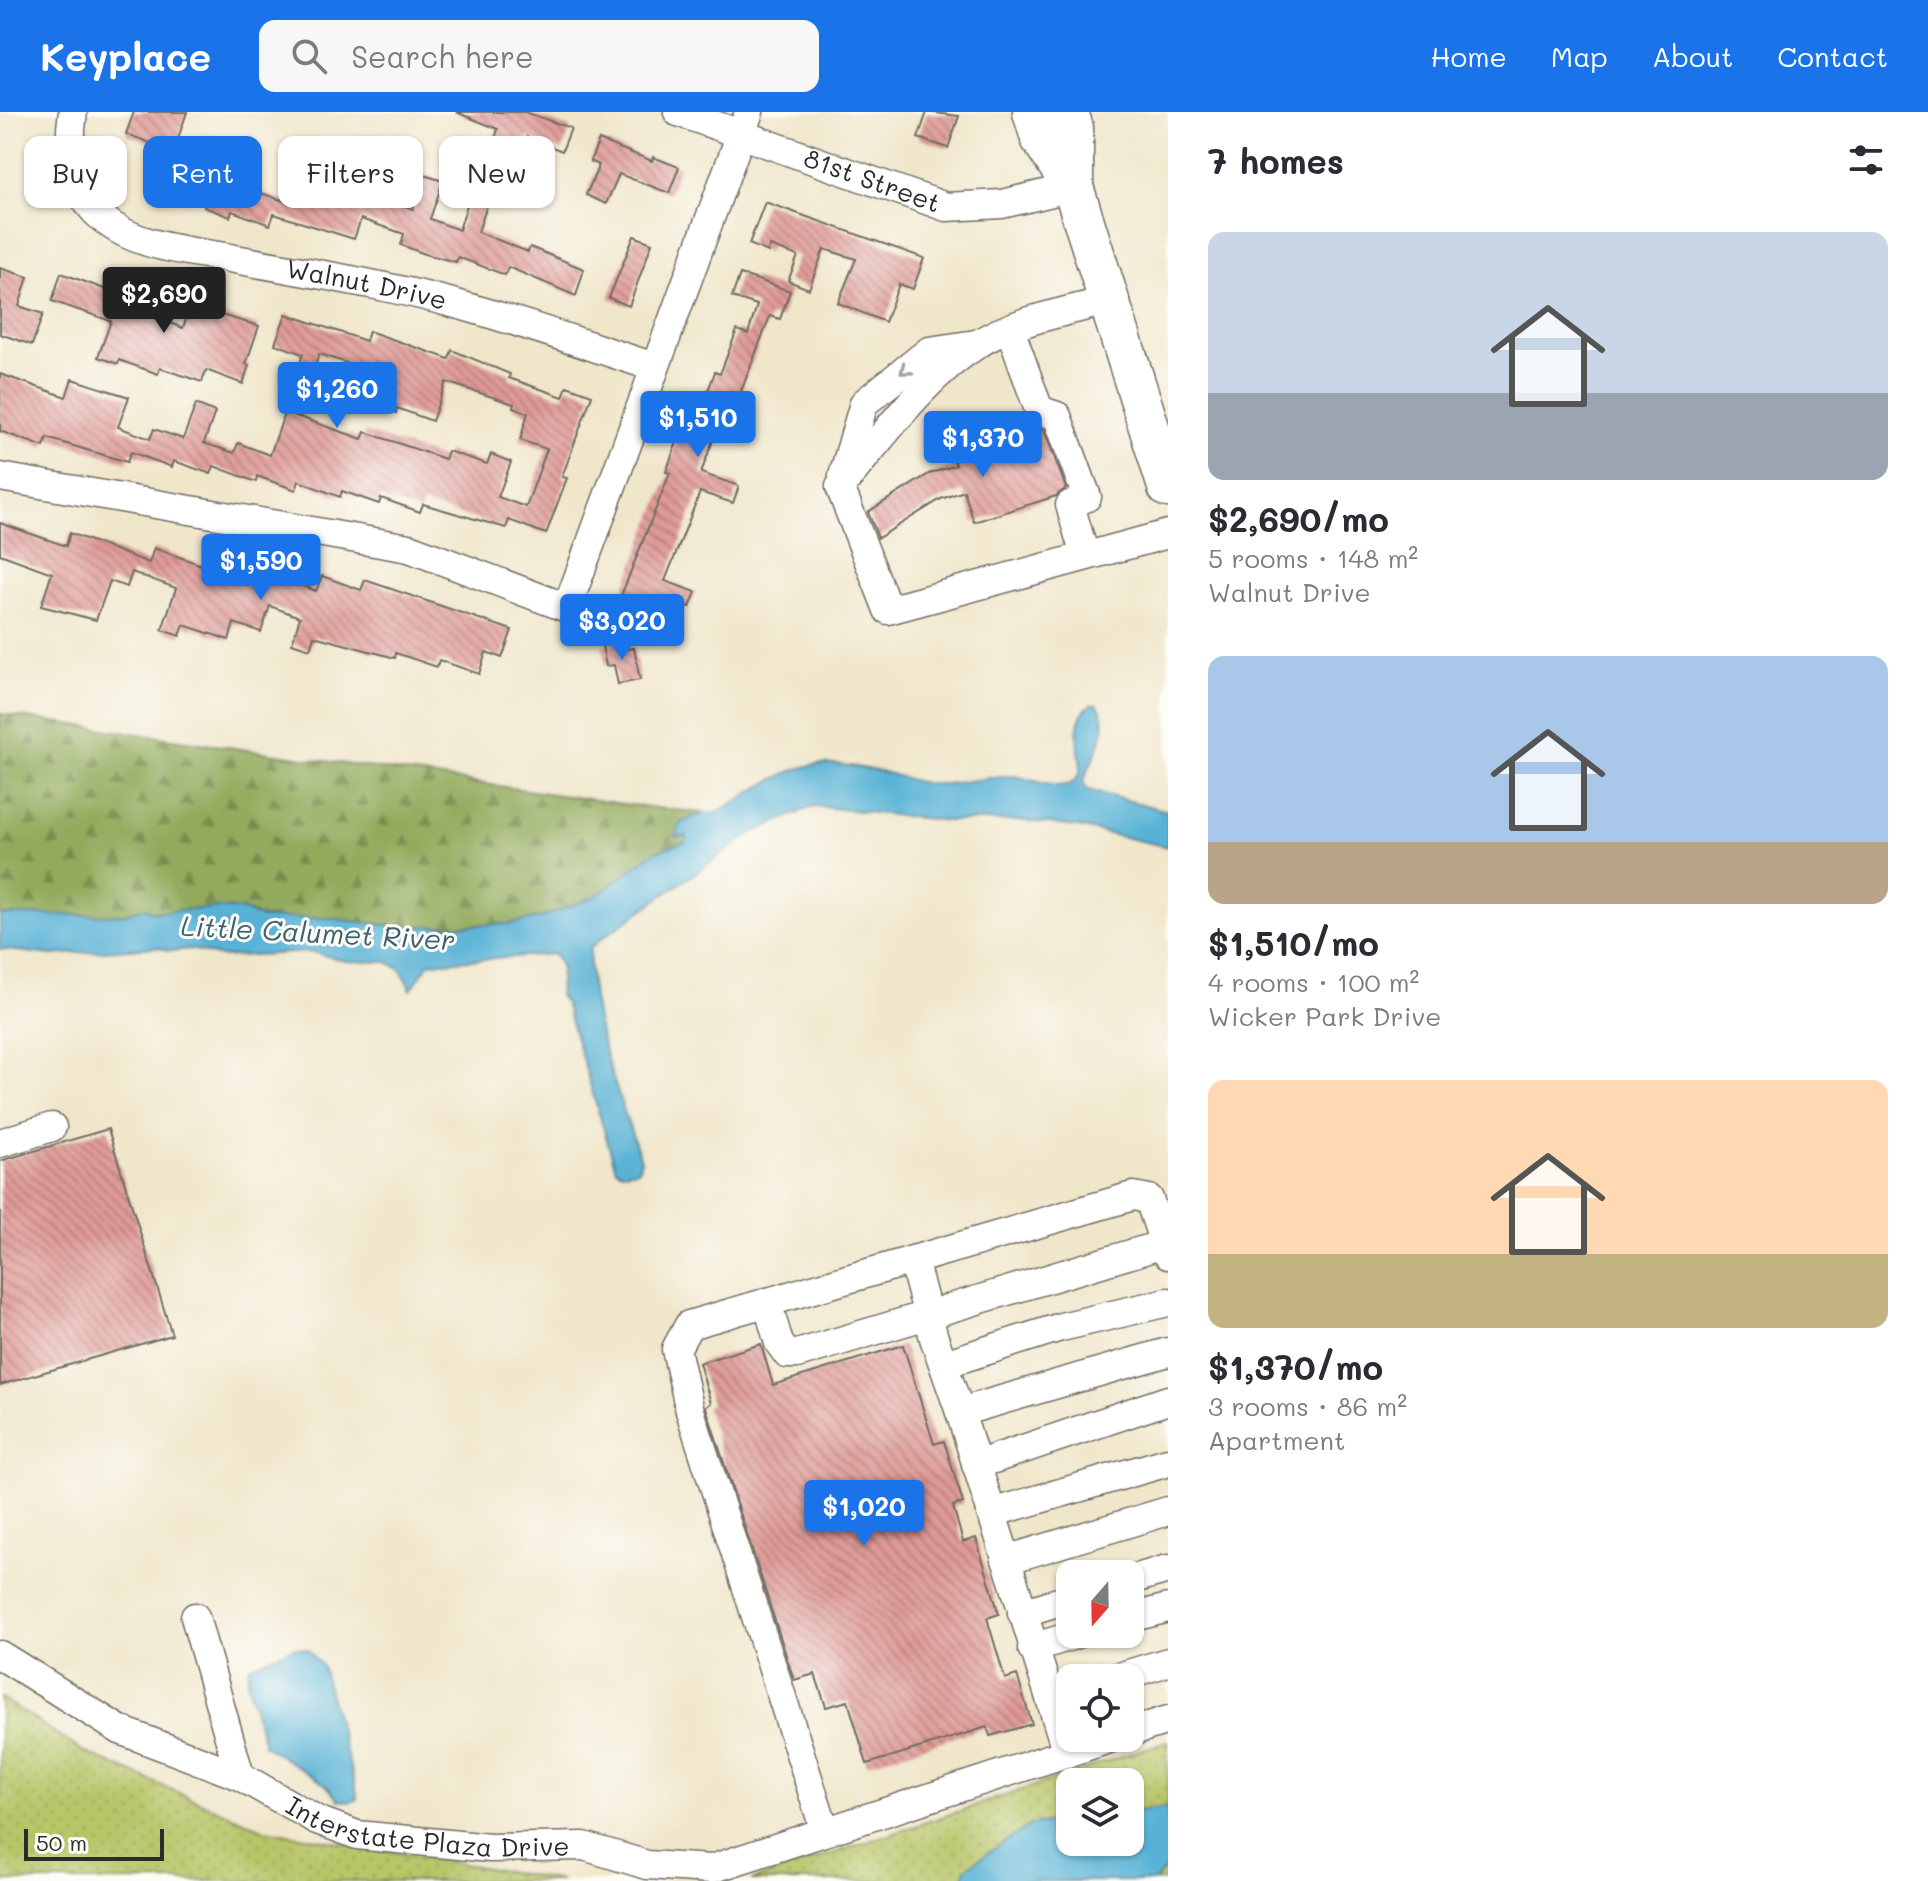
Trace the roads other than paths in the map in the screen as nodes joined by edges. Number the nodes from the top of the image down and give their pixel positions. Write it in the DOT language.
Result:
graph roads {
  1 [pos="73,112"];
  2 [pos="678,112"];
  3 [pos="1033,112"];
  4 [pos="1068,112"];
  5 [pos="745,124"];
  6 [pos="1073,187"];
  7 [pos="1110,300"];
  8 [pos="1010,329"];
  9 [pos="654,367"];
  10 [pos="0,477"];
  11 [pos="1168,487"];
  12 [pos="1168,534"];
  13 [pos="1085,556"];
  14 [pos="52,1127"];
  15 [pos="0,1143"];
  16 [pos="1159,1196"];
  17 [pos="1166,1249"];
  18 [pos="913,1260"];
  19 [pos="767,1302"];
  20 [pos="1168,1302"];
  21 [pos="928,1315"];
  22 [pos="1168,1352"];
  23 [pos="944,1364"];
  24 [pos="1168,1400"];
  25 [pos="960,1412"];
  26 [pos="1168,1462"];
  27 [pos="976,1465"];
  28 [pos="1168,1511"];
  29 [pos="991,1513"];
  30 [pos="1006,1560"];
  31 [pos="1168,1569"];
  32 [pos="1144,1576"];
  33 [pos="1056,1602"];
  34 [pos="1168,1608"];
  35 [pos="1022,1613"];
  36 [pos="1144,1614"];
  37 [pos="195,1617"];
  38 [pos="1056,1641"];
  39 [pos="1032,1648"];
  40 [pos="0,1655"];
  41 [pos="1168,1662"];
  42 [pos="1144,1669"];
  43 [pos="1056,1688"];
  44 [pos="1168,1720"];
  45 [pos="1144,1728"];
  46 [pos="1070,1752"];
  47 [pos="1067,1753"];
  48 [pos="240,1776"];
  49 [pos="825,1831"];
  1 -- 9 [label="street, Walnut Drive"];
  2 -- 5 [label="street, 81st Street"];
  3 -- 6 [label="highway"];
  4 -- 6 [label="highway"];
  5 -- 6 [label="street, 81st Street"];
  5 -- 9 [label="street"];
  6 -- 7 [label="highway"];
  7 -- 8 [label="street"];
  7 -- 11 [label="highway"];
  8 -- 13 [label="street"];
  8 -- 13 [label="street"];
  9 -- 10 [label="street"];
  12 -- 13 [label="street"];
  14 -- 15 [label="street"];
  16 -- 17 [label="street"];
  16 -- 18 [label="street"];
  17 -- 21 [label="street"];
  18 -- 19 [label="street"];
  18 -- 21 [label="street"];
  19 -- 21 [label="street"];
  19 -- 49 [label="street"];
  20 -- 23 [label="street"];
  21 -- 23 [label="street"];
  22 -- 25 [label="street"];
  23 -- 25 [label="street"];
  24 -- 27 [label="street"];
  25 -- 27 [label="street"];
  26 -- 29 [label="street"];
  27 -- 29 [label="street"];
  28 -- 30 [label="street"];
  29 -- 30 [label="street"];
  30 -- 35 [label="street"];
  31 -- 32 [label="street"];
  33 -- 35 [label="street"];
  34 -- 36 [label="street"];
  35 -- 39 [label="street"];
  37 -- 48 [label="street"];
  38 -- 39 [label="street"];
  39 -- 43 [label="street"];
  40 -- 48 [label="street, Interstate Plaza Drive"];
  41 -- 42 [label="street"];
  44 -- 45 [label="street"];
  46 -- 47 [label="street, Interstate Plaza Drive"];
  47 -- 49 [label="street, Interstate Plaza Drive"];
  48 -- 49 [label="street, Interstate Plaza Drive"];
}
